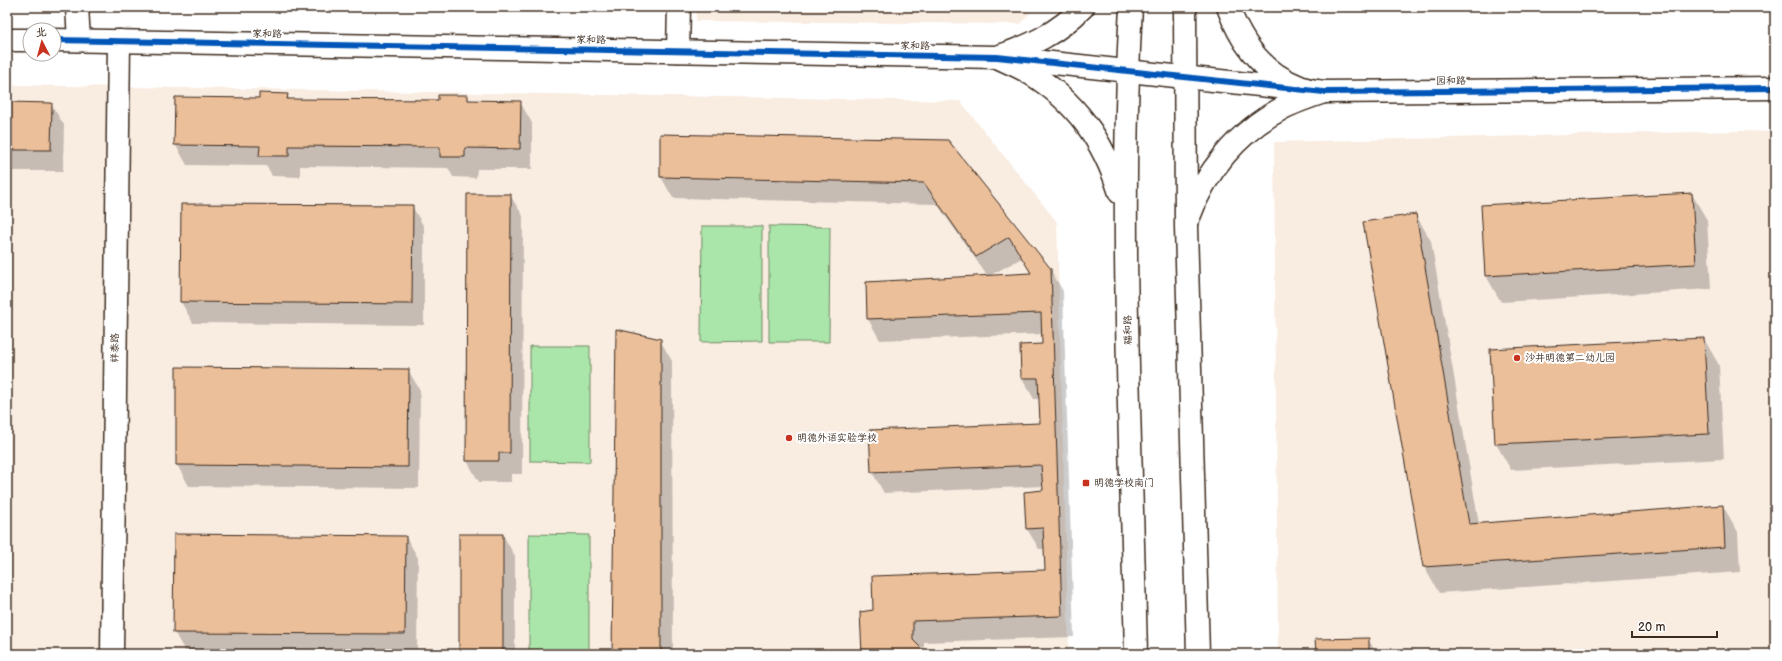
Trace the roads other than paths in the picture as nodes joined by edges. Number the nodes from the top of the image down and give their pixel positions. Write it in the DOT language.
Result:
graph roads {
  1 [pos="77,7"];
  2 [pos="679,7"];
  3 [pos="1083,7"];
  4 [pos="1131,7"];
  5 [pos="1185,7"];
  6 [pos="1228,7"];
  7 [pos="7,40"];
  8 [pos="22,40"];
  9 [pos="62,40"];
  10 [pos="80,40"];
  11 [pos="119,41"];
  12 [pos="678,51"];
  13 [pos="997,57"];
  14 [pos="1128,72"];
  15 [pos="1185,78"];
  16 [pos="1775,88"];
  17 [pos="1324,92"];
  18 [pos="1186,227"];
  19 [pos="1125,229"];
  20 [pos="112,654"];
  21 [pos="1136,654"];
  22 [pos="1198,654"];
  1 -- 10 [label="street"];
  2 -- 12 [label="street"];
  3 -- 13 [label="street"];
  4 -- 14 [label="street, 福和路"];
  5 -- 15 [label="street"];
  6 -- 17 [label="street"];
  7 -- 8 [label="street"];
  9 -- 10 [label="street, 家和路"];
  10 -- 11 [label="street, 家和路"];
  11 -- 12 [label="street, 家和路"];
  11 -- 20 [label="street, 祥泰路"];
  12 -- 13 [label="street, 家和路"];
  13 -- 14 [label="street, 家和路"];
  13 -- 19 [label="street"];
  14 -- 15 [label="street, 园和路"];
  14 -- 19 [label="street, 福和路"];
  15 -- 17 [label="street, 园和路"];
  15 -- 18 [label="street"];
  16 -- 17 [label="street, 园和路"];
  17 -- 18 [label="street"];
  18 -- 22 [label="street"];
  19 -- 21 [label="street, 福和路"];
}
